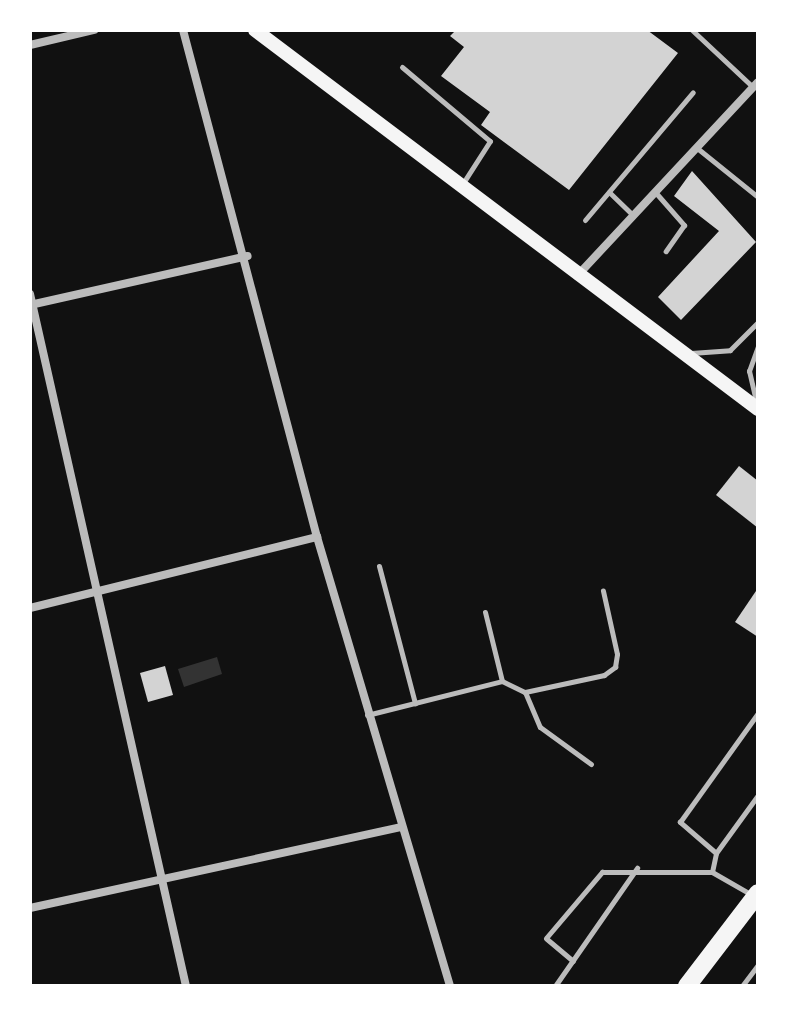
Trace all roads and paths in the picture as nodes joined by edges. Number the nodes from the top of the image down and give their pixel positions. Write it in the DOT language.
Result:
graph roads {
  1 [pos="94,30"];
  2 [pos="183,30"];
  3 [pos="692,30"];
  4 [pos="257,31"];
  5 [pos="30,45"];
  6 [pos="402,67"];
  7 [pos="755,85"];
  8 [pos="693,92"];
  9 [pos="696,148"];
  10 [pos="460,186"];
  11 [pos="609,192"];
  12 [pos="655,192"];
  13 [pos="758,197"];
  14 [pos="634,215"];
  15 [pos="585,220"];
  16 [pos="666,251"];
  17 [pos="248,256"];
  18 [pos="576,277"];
  19 [pos="30,294"];
  20 [pos="31,305"];
  21 [pos="758,322"];
  22 [pos="758,346"];
  23 [pos="678,351"];
  24 [pos="758,407"];
  25 [pos="317,537"];
  26 [pos="379,566"];
  27 [pos="603,591"];
  28 [pos="96,594"];
  29 [pos="30,608"];
  30 [pos="485,612"];
  31 [pos="502,681"];
  32 [pos="525,692"];
  33 [pos="415,703"];
  34 [pos="758,713"];
  35 [pos="366,715"];
  36 [pos="752,722"];
  37 [pos="758,727"];
  38 [pos="591,764"];
  39 [pos="758,795"];
  40 [pos="398,828"];
  41 [pos="716,853"];
  42 [pos="637,867"];
  43 [pos="712,872"];
  44 [pos="162,879"];
  45 [pos="757,895"];
  46 [pos="30,908"];
  47 [pos="573,961"];
  48 [pos="758,965"];
  49 [pos="186,986"];
  50 [pos="450,986"];
  51 [pos="555,986"];
  52 [pos="687,986"];
  53 [pos="742,986"];
  1 -- 5 [label="street"];
  2 -- 17 [label="street"];
  3 -- 7 [label="lane"];
  4 -- 10 [label="main road"];
  6 -- 10 [label="lane"];
  7 -- 9 [label="street"];
  8 -- 11 [label="lane"];
  9 -- 12 [label="street"];
  9 -- 13 [label="lane"];
  10 -- 18 [label="main road"];
  11 -- 14 [label="lane"];
  11 -- 15 [label="lane"];
  12 -- 14 [label="street"];
  12 -- 16 [label="lane"];
  14 -- 18 [label="street"];
  17 -- 20 [label="street"];
  17 -- 25 [label="street"];
  18 -- 23 [label="main road"];
  19 -- 20 [label="street"];
  20 -- 28 [label="street"];
  21 -- 23 [label="lane"];
  22 -- 24 [label="lane"];
  23 -- 24 [label="main road"];
  25 -- 28 [label="street"];
  25 -- 35 [label="street"];
  26 -- 33 [label="lane"];
  27 -- 32 [label="lane"];
  28 -- 29 [label="street"];
  28 -- 44 [label="street"];
  30 -- 31 [label="lane"];
  31 -- 32 [label="lane"];
  31 -- 33 [label="lane"];
  32 -- 38 [label="lane"];
  33 -- 35 [label="lane"];
  34 -- 36 [label="lane"];
  35 -- 40 [label="street"];
  36 -- 37 [label="lane"];
  36 -- 41 [label="lane"];
  39 -- 41 [label="lane"];
  40 -- 44 [label="street"];
  40 -- 50 [label="street"];
  41 -- 43 [label="lane"];
  42 -- 43 [label="lane"];
  42 -- 47 [label="lane"];
  42 -- 47 [label="lane"];
  43 -- 45 [label="lane"];
  44 -- 46 [label="street"];
  44 -- 49 [label="street"];
  45 -- 52 [label="highway"];
  47 -- 51 [label="lane"];
  48 -- 53 [label="lane"];
}
